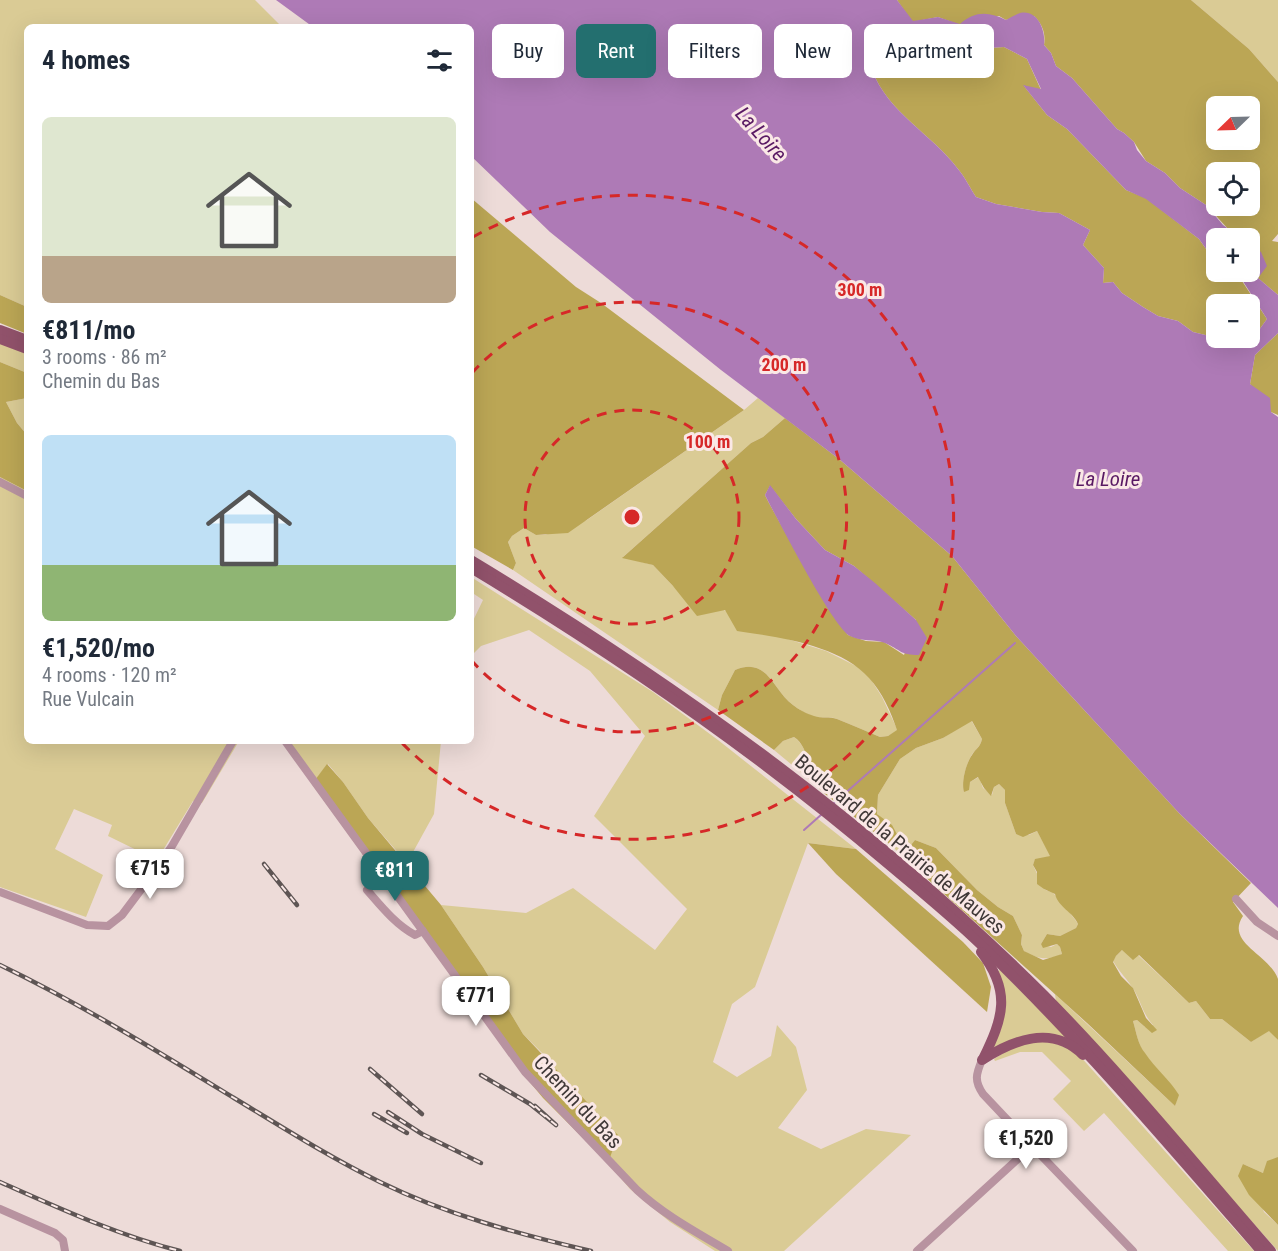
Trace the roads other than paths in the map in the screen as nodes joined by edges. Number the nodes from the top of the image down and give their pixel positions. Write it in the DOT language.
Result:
graph roads {
  1 [pos="0,330"];
  2 [pos="0,339"];
  3 [pos="24,339"];
  4 [pos="24,348"];
  5 [pos="0,482"];
  6 [pos="24,494"];
  7 [pos="474,562"];
  8 [pos="474,570"];
  9 [pos="231,744"];
  10 [pos="287,744"];
  11 [pos="883,859"];
  12 [pos="367,890"];
  13 [pos="0,892"];
  14 [pos="1236,898"];
  15 [pos="423,931"];
  16 [pos="1278,936"];
  17 [pos="982,1060"];
  18 [pos="1032,1146"];
  19 [pos="0,1209"];
  20 [pos="1259,1248"];
  21 [pos="65,1251"];
  22 [pos="728,1251"];
  23 [pos="917,1251"];
  24 [pos="1133,1251"];
  25 [pos="1271,1251"];
  1 -- 3 [label="main road"];
  2 -- 4 [label="main road"];
  5 -- 6 [label="street"];
  7 -- 25 [label="main road, Boulevard de la Prairie de Mauves"];
  8 -- 11 [label="main road, Boulevard de la Prairie de Mauves"];
  9 -- 13 [label="street"];
  10 -- 15 [label="street, Chemin du Bas"];
  11 -- 17 [label="main road"];
  11 -- 20 [label="main road, Boulevard de la Prairie de Mauves"];
  12 -- 15 [label="street"];
  14 -- 16 [label="street"];
  15 -- 22 [label="street, Chemin du Bas"];
  17 -- 18 [label="street"];
  17 -- 20 [label="main road"];
  18 -- 23 [label="street"];
  18 -- 24 [label="street"];
  19 -- 21 [label="street"];
}
